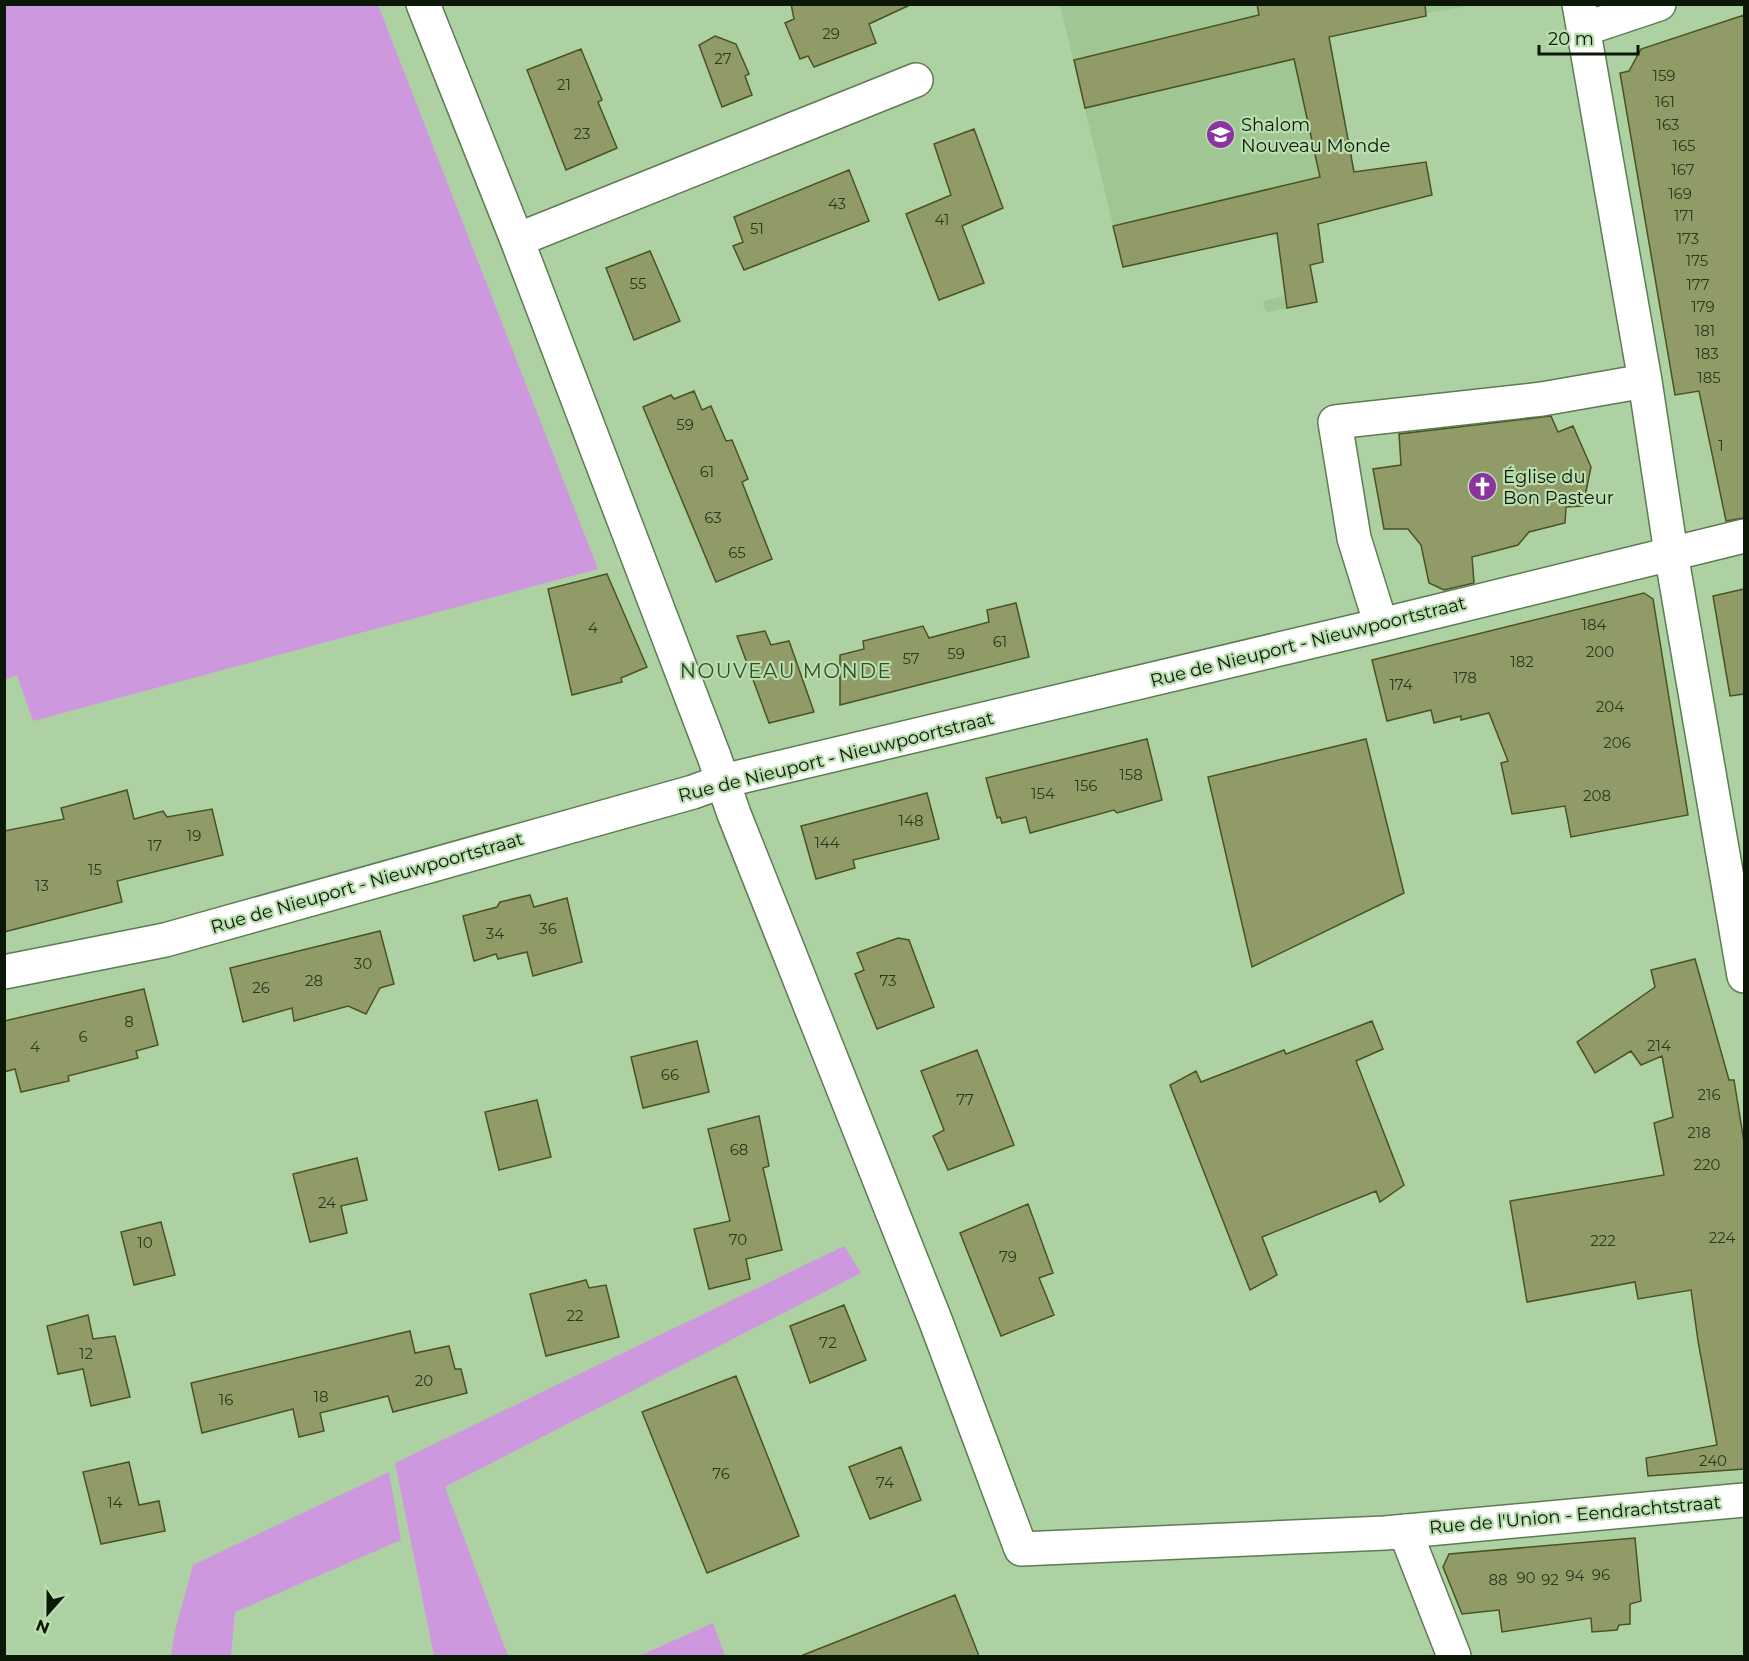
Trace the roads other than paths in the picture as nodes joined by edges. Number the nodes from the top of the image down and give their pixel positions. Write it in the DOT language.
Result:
graph roads {
  1 [pos="423,4"];
  2 [pos="1659,4"];
  3 [pos="1581,17"];
  4 [pos="916,80"];
  5 [pos="517,240"];
  6 [pos="1644,381"];
  7 [pos="1744,536"];
  8 [pos="1671,553"];
  9 [pos="1381,625"];
  10 [pos="723,781"];
  11 [pos="1744,969"];
  12 [pos="4,972"];
  13 [pos="1744,1500"];
  14 [pos="1405,1531"];
  15 [pos="1454,1656"];
  1 -- 5 [label="street"];
  2 -- 3 [label="street"];
  3 -- 6 [label="street"];
  4 -- 5 [label="street"];
  5 -- 10 [label="street"];
  6 -- 8 [label="street"];
  6 -- 9 [label="street"];
  7 -- 8 [label="street, Rue de Nieuport - Nieuwpoortstraat"];
  8 -- 9 [label="street, Rue de Nieuport - Nieuwpoortstraat"];
  8 -- 11 [label="street"];
  9 -- 10 [label="street, Rue de Nieuport - Nieuwpoortstraat"];
  10 -- 12 [label="street, Rue de Nieuport - Nieuwpoortstraat"];
  10 -- 14 [label="street, Rue de l'Union - Eendrachtstraat"];
  13 -- 14 [label="street, Rue de l'Union - Eendrachtstraat"];
  14 -- 15 [label="street"];
}
